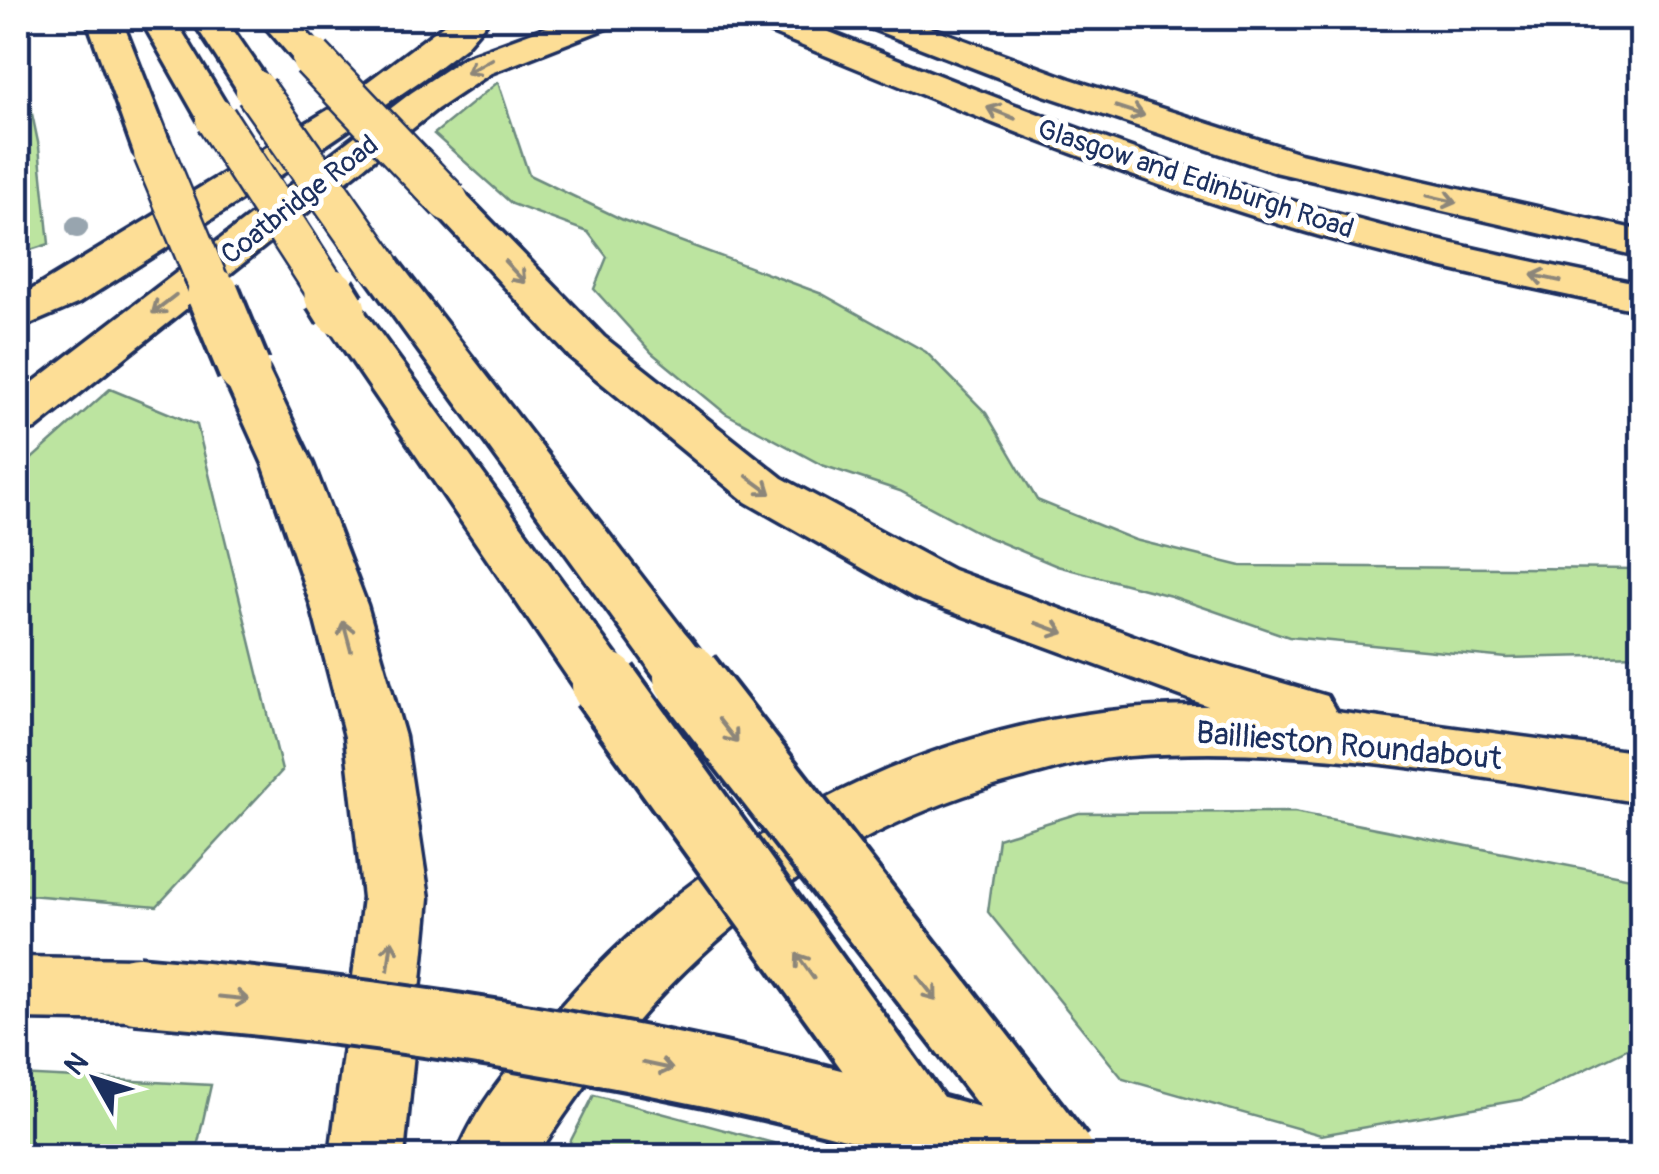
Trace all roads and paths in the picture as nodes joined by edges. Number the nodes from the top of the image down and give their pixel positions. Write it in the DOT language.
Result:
graph roads {
  1 [pos="102,18"];
  2 [pos="156,18"];
  3 [pos="208,18"];
  4 [pos="274,18"];
  5 [pos="472,18"];
  6 [pos="602,18"];
  7 [pos="764,18"];
  8 [pos="874,18"];
  9 [pos="332,124"];
  10 [pos="1642,244"];
  11 [pos="1642,298"];
  12 [pos="18,315"];
  13 [pos="18,352"];
  14 [pos="18,418"];
  15 [pos="1430,748"];
  16 [pos="1641,778"];
  17 [pos="18,988"];
  18 [pos="367,1156"];
  19 [pos="494,1156"];
  20 [pos="946,1156"];
  21 [pos="1029,1156"];
  22 [pos="1060,1156"];
  18 -- 1 [label="highway, one-way, bridge"];
  20 -- 2 [label="highway, one-way, bridge"];
  3 -- 22 [label="highway, one-way, bridge"];
  4 -- 15 [label="highway, one-way, bridge"];
  5 -- 9 [label="highway, Coatbridge Road"];
  6 -- 14 [label="highway, Coatbridge Road, one-way"];
  11 -- 7 [label="highway, Glasgow and Edinburgh Road, one-way"];
  8 -- 10 [label="highway, Glasgow and Edinburgh Road, one-way"];
  9 -- 12 [label="highway, Coatbridge Road"];
  9 -- 13 [label="highway"];
  15 -- 16 [label="highway, Baillieston Roundabout"];
  15 -- 19 [label="highway, Baillieston Roundabout"];
  17 -- 21 [label="highway, one-way, bridge"];
}
